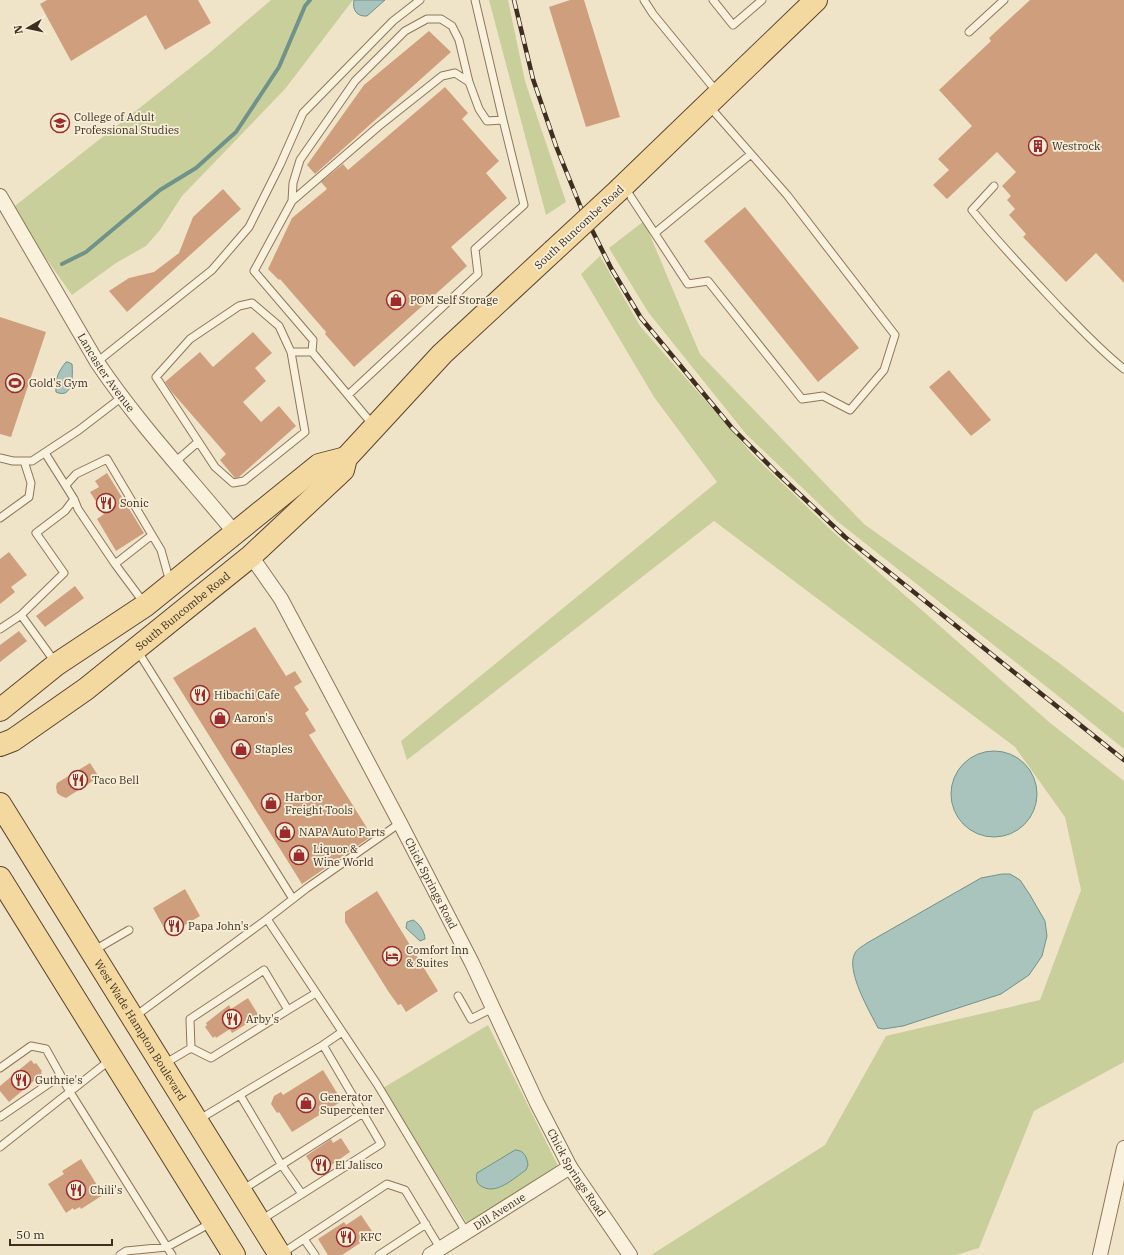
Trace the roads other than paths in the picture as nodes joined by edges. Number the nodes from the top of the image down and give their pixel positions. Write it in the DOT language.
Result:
graph roads {
  1 [pos="420,0"];
  2 [pos="475,0"];
  3 [pos="644,0"];
  4 [pos="713,0"];
  5 [pos="762,0"];
  6 [pos="1004,0"];
  7 [pos="810,2"];
  8 [pos="969,32"];
  9 [pos="469,82"];
  10 [pos="713,99"];
  11 [pos="503,120"];
  12 [pos="750,154"];
  13 [pos="994,186"];
  14 [pos="622,188"];
  15 [pos="0,196"];
  16 [pos="292,201"];
  17 [pos="655,233"];
  18 [pos="291,352"];
  19 [pos="312,352"];
  20 [pos="97,362"];
  21 [pos="1124,369"];
  22 [pos="348,395"];
  23 [pos="122,397"];
  24 [pos="374,426"];
  25 [pos="198,442"];
  26 [pos="45,453"];
  27 [pos="0,458"];
  28 [pos="346,458"];
  29 [pos="24,462"];
  30 [pos="175,462"];
  31 [pos="66,486"];
  32 [pos="74,499"];
  33 [pos="0,518"];
  34 [pos="235,533"];
  35 [pos="152,535"];
  36 [pos="251,556"];
  37 [pos="115,564"];
  38 [pos="173,583"];
  39 [pos="146,605"];
  40 [pos="21,615"];
  41 [pos="0,629"];
  42 [pos="136,648"];
  43 [pos="57,664"];
  44 [pos="0,710"];
  45 [pos="0,745"];
  46 [pos="0,804"];
  47 [pos="400,823"];
  48 [pos="0,878"];
  49 [pos="292,899"];
  50 [pos="267,919"];
  51 [pos="129,930"];
  52 [pos="91,952"];
  53 [pos="316,993"];
  54 [pos="458,996"];
  55 [pos="493,1008"];
  56 [pos="288,1010"];
  57 [pos="132,1018"];
  58 [pos="342,1032"];
  59 [pos="323,1045"];
  60 [pos="191,1048"];
  61 [pos="112,1059"];
  62 [pos="162,1065"];
  63 [pos="0,1068"];
  64 [pos="60,1076"];
  65 [pos="70,1092"];
  66 [pos="240,1095"];
  67 [pos="363,1113"];
  68 [pos="0,1117"];
  69 [pos="196,1121"];
  70 [pos="0,1147"];
  71 [pos="1124,1148"];
  72 [pos="281,1164"];
  73 [pos="570,1167"];
  74 [pos="240,1191"];
  75 [pos="302,1194"];
  76 [pos="259,1221"];
  77 [pos="213,1222"];
  78 [pos="426,1224"];
  79 [pos="466,1232"];
  80 [pos="304,1239"];
  81 [pos="167,1247"];
  82 [pos="435,1252"];
  83 [pos="120,1255"];
  84 [pos="172,1255"];
  85 [pos="234,1255"];
  86 [pos="280,1255"];
  87 [pos="315,1255"];
  88 [pos="379,1255"];
  89 [pos="630,1255"];
  90 [pos="1100,1255"];
  1 -- 20 [label="lane"];
  2 -- 11 [label="lane"];
  3 -- 10 [label="lane"];
  4 -- 5 [label="lane"];
  6 -- 8 [label="lane"];
  7 -- 10 [label="main road, South Buncombe Road"];
  9 -- 11 [label="lane"];
  9 -- 16 [label="lane"];
  9 -- 16 [label="lane"];
  10 -- 12 [label="lane"];
  10 -- 14 [label="main road, South Buncombe Road"];
  11 -- 22 [label="lane"];
  12 -- 17 [label="lane"];
  12 -- 17 [label="lane"];
  13 -- 21 [label="lane"];
  14 -- 17 [label="lane"];
  14 -- 24 [label="main road, South Buncombe Road, bridge"];
  15 -- 20 [label="street, Lancaster Avenue"];
  16 -- 19 [label="lane"];
  18 -- 19 [label="lane"];
  18 -- 25 [label="lane"];
  18 -- 25 [label="lane"];
  19 -- 22 [label="lane"];
  20 -- 23 [label="street, Lancaster Avenue"];
  22 -- 24 [label="lane"];
  23 -- 26 [label="lane"];
  23 -- 30 [label="street, Lancaster Avenue"];
  24 -- 28 [label="main road, South Buncombe Road"];
  25 -- 30 [label="lane"];
  26 -- 29 [label="lane"];
  26 -- 31 [label="lane"];
  27 -- 29 [label="lane"];
  28 -- 34 [label="main road"];
  28 -- 36 [label="main road, South Buncombe Road"];
  29 -- 33 [label="lane"];
  30 -- 34 [label="street, Lancaster Avenue"];
  31 -- 32 [label="lane"];
  31 -- 35 [label="lane"];
  32 -- 37 [label="lane"];
  32 -- 40 [label="lane"];
  34 -- 38 [label="main road"];
  35 -- 37 [label="lane"];
  35 -- 38 [label="lane"];
  36 -- 42 [label="main road, South Buncombe Road"];
  36 -- 47 [label="street, Chick Springs Road"];
  37 -- 39 [label="lane"];
  38 -- 39 [label="main road"];
  39 -- 43 [label="main road"];
  40 -- 41 [label="lane"];
  40 -- 43 [label="lane"];
  42 -- 45 [label="main road, South Buncombe Road"];
  42 -- 49 [label="lane"];
  43 -- 44 [label="main road"];
  46 -- 52 [label="main road, West Wade Hampton Boulevard"];
  47 -- 49 [label="lane"];
  47 -- 55 [label="street, Chick Springs Road"];
  48 -- 61 [label="main road"];
  49 -- 50 [label="lane"];
  50 -- 53 [label="lane"];
  50 -- 57 [label="lane"];
  51 -- 52 [label="lane"];
  52 -- 57 [label="main road, West Wade Hampton Boulevard"];
  53 -- 56 [label="lane"];
  53 -- 58 [label="lane"];
  54 -- 55 [label="lane"];
  55 -- 73 [label="street, Chick Springs Road"];
  56 -- 60 [label="lane"];
  56 -- 60 [label="lane"];
  57 -- 62 [label="main road, West Wade Hampton Boulevard"];
  58 -- 59 [label="lane"];
  58 -- 79 [label="lane"];
  59 -- 66 [label="lane"];
  59 -- 67 [label="lane"];
  60 -- 62 [label="lane"];
  61 -- 65 [label="lane"];
  61 -- 77 [label="main road"];
  62 -- 69 [label="main road, West Wade Hampton Boulevard"];
  63 -- 64 [label="lane"];
  64 -- 65 [label="lane"];
  64 -- 68 [label="lane"];
  65 -- 70 [label="lane"];
  65 -- 81 [label="lane"];
  66 -- 69 [label="lane"];
  66 -- 72 [label="lane"];
  67 -- 72 [label="lane"];
  67 -- 75 [label="lane"];
  69 -- 74 [label="main road, West Wade Hampton Boulevard"];
  71 -- 90 [label="street"];
  72 -- 74 [label="lane"];
  72 -- 75 [label="lane"];
  73 -- 79 [label="street, Dill Avenue"];
  73 -- 89 [label="street, Chick Springs Road"];
  74 -- 76 [label="main road, West Wade Hampton Boulevard"];
  75 -- 76 [label="lane"];
  76 -- 86 [label="main road, West Wade Hampton Boulevard"];
  77 -- 81 [label="lane"];
  77 -- 85 [label="main road"];
  78 -- 80 [label="lane"];
  78 -- 82 [label="lane"];
  78 -- 88 [label="lane"];
  79 -- 82 [label="street, Dill Avenue"];
  80 -- 86 [label="lane"];
  80 -- 87 [label="lane"];
  81 -- 83 [label="lane"];
  81 -- 84 [label="lane"];
}
